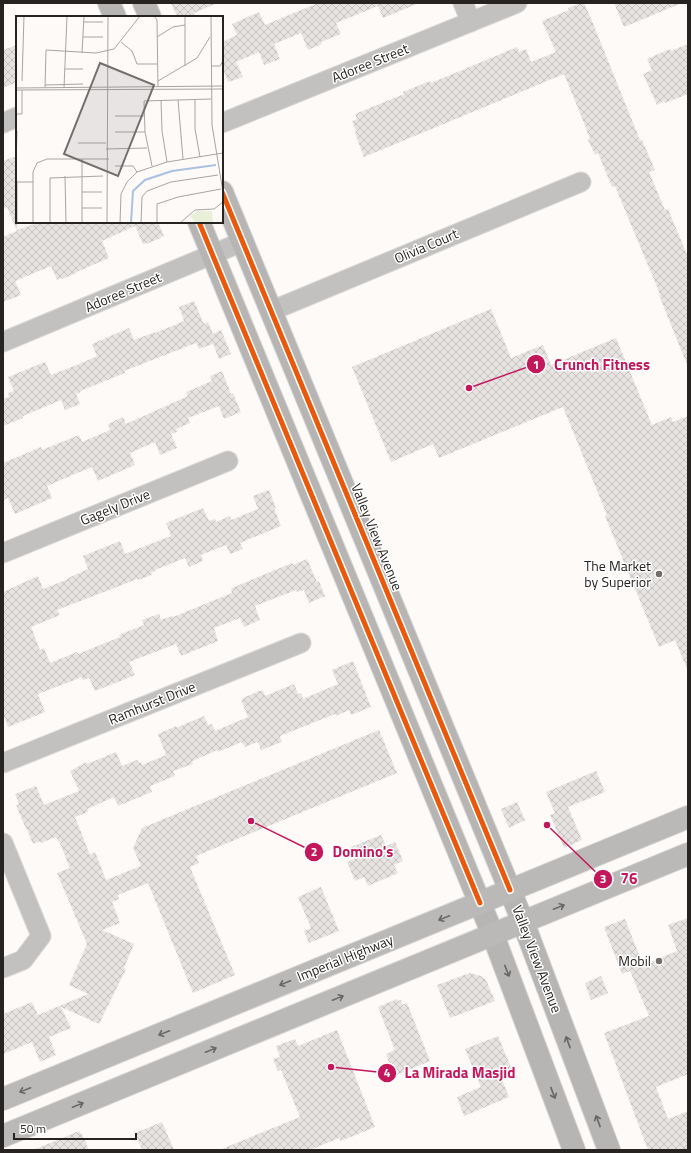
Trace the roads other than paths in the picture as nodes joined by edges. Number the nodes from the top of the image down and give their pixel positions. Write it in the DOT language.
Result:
graph roads {
  1 [pos="109,3"];
  2 [pos="144,3"];
  3 [pos="463,3"];
  4 [pos="517,3"];
  5 [pos="115,16"];
  6 [pos="150,16"];
  7 [pos="471,22"];
  8 [pos="16,117"];
  9 [pos="3,123"];
  10 [pos="223,123"];
  11 [pos="581,182"];
  12 [pos="223,194"];
  13 [pos="199,223"];
  14 [pos="242,242"];
  15 [pos="212,254"];
  16 [pos="271,310"];
  17 [pos="3,342"];
  18 [pos="228,461"];
  19 [pos="3,553"];
  20 [pos="301,643"];
  21 [pos="3,763"];
  22 [pos="688,817"];
  23 [pos="3,843"];
  24 [pos="688,854"];
  25 [pos="510,890"];
  26 [pos="480,903"];
  27 [pos="523,922"];
  28 [pos="493,934"];
  29 [pos="3,968"];
  30 [pos="3,1099"];
  31 [pos="3,1136"];
  32 [pos="574,1150"];
  33 [pos="609,1150"];
  1 -- 5 [label="main road"];
  2 -- 6 [label="main road"];
  3 -- 7 [label="street"];
  4 -- 7 [label="street, Adoree Street"];
  7 -- 10 [label="street, Adoree Street"];
  8 -- 9 [label="street"];
  11 -- 16 [label="street, Olivia Court"];
  12 -- 14 [label="main road, Valley View Avenue"];
  13 -- 15 [label="main road"];
  14 -- 15 [label="street, Adoree Street"];
  14 -- 16 [label="main road, Valley View Avenue"];
  15 -- 17 [label="street, Adoree Street"];
  15 -- 26 [label="main road"];
  16 -- 25 [label="main road, Valley View Avenue"];
  18 -- 19 [label="street, Gagely Drive"];
  20 -- 21 [label="street, Ramhurst Drive"];
  22 -- 25 [label="main road, Imperial Highway"];
  23 -- 29 [label="street"];
  27 -- 24 [label="main road, one-way"];
  25 -- 26 [label="main road, Imperial Highway"];
  25 -- 27 [label="main road, Valley View Avenue"];
  26 -- 28 [label="main road"];
  26 -- 30 [label="main road, Imperial Highway, one-way"];
  27 -- 28 [label="main road"];
  33 -- 27 [label="main road, Valley View Avenue, one-way"];
  31 -- 28 [label="main road, one-way"];
  28 -- 32 [label="main road, one-way"];
}
